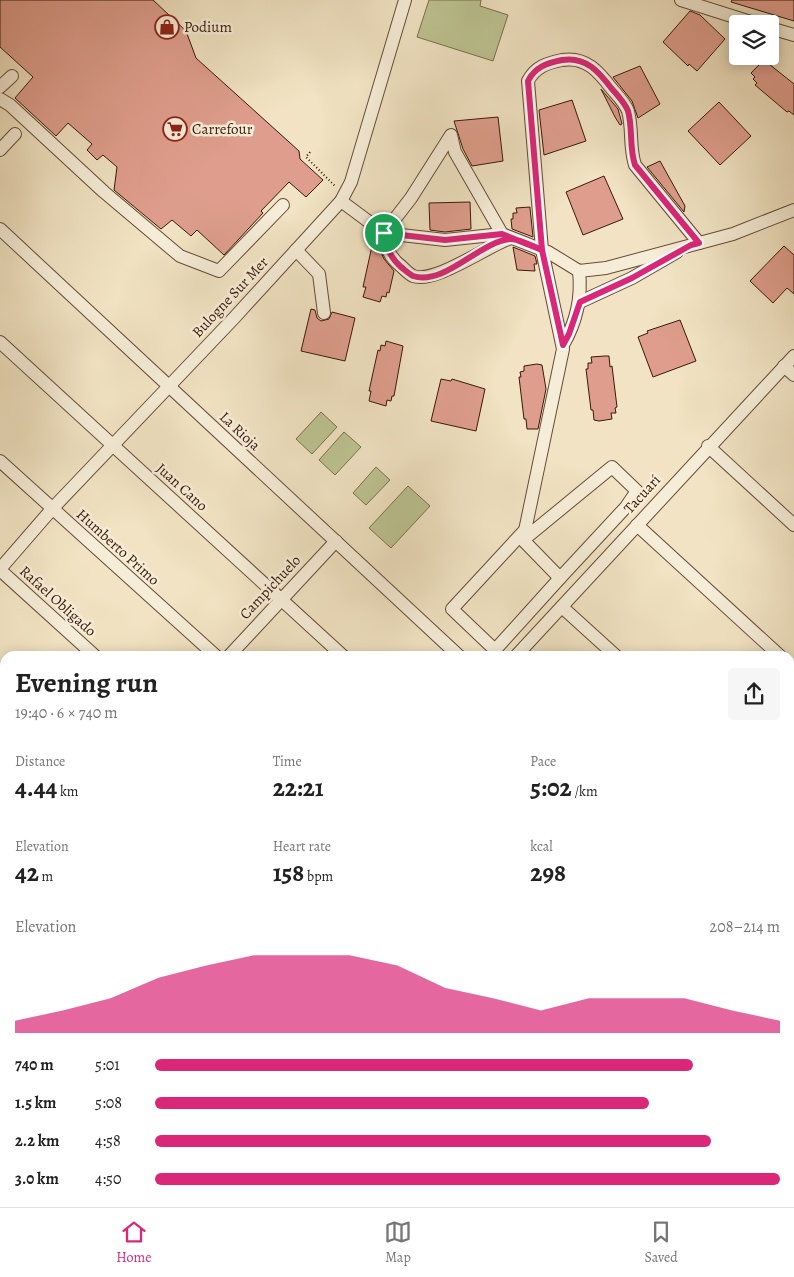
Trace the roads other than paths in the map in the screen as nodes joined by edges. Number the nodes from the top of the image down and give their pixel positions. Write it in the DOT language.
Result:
graph roads {
  1 [pos="405,0"];
  2 [pos="681,0"];
  3 [pos="729,15"];
  4 [pos="779,31"];
  5 [pos="794,35"];
  6 [pos="12,76"];
  7 [pos="0,88"];
  8 [pos="0,99"];
  9 [pos="15,134"];
  10 [pos="0,150"];
  11 [pos="343,198"];
  12 [pos="283,205"];
  13 [pos="794,210"];
  14 [pos="0,229"];
  15 [pos="384,233"];
  16 [pos="506,236"];
  17 [pos="695,244"];
  18 [pos="296,250"];
  19 [pos="542,250"];
  20 [pos="579,271"];
  21 [pos="580,302"];
  22 [pos="324,313"];
  23 [pos="0,342"];
  24 [pos="563,345"];
  25 [pos="794,356"];
  26 [pos="784,366"];
  27 [pos="794,375"];
  28 [pos="167,386"];
  29 [pos="112,445"];
  30 [pos="708,446"];
  31 [pos="0,460"];
  32 [pos="52,509"];
  33 [pos="637,525"];
  34 [pos="794,525"];
  35 [pos="524,535"];
  36 [pos="336,541"];
  37 [pos="0,570"];
  38 [pos="560,578"];
  39 [pos="280,599"];
  40 [pos="562,606"];
  41 [pos="89,651"];
  42 [pos="210,651"];
  43 [pos="233,651"];
  44 [pos="337,651"];
  45 [pos="454,651"];
  46 [pos="521,651"];
  47 [pos="611,651"];
  48 [pos="775,651"];
  1 -- 11 [label="street, Bulogne Sur Mer"];
  2 -- 3 [label="street"];
  4 -- 5 [label="street"];
  6 -- 7 [label="street"];
  8 -- 12 [label="street"];
  9 -- 10 [label="street"];
  11 -- 15 [label="street"];
  11 -- 18 [label="street, Bulogne Sur Mer"];
  13 -- 17 [label="street"];
  14 -- 28 [label="street, La Rioja"];
  15 -- 16 [label="street"];
  15 -- 16 [label="street"];
  15 -- 16 [label="street"];
  16 -- 19 [label="street"];
  17 -- 19 [label="street"];
  17 -- 20 [label="street"];
  17 -- 21 [label="street"];
  18 -- 22 [label="street"];
  18 -- 28 [label="street, Bulogne Sur Mer"];
  19 -- 20 [label="street"];
  19 -- 24 [label="street"];
  20 -- 21 [label="street"];
  21 -- 24 [label="street"];
  23 -- 29 [label="street, Juan Cano"];
  24 -- 35 [label="street"];
  25 -- 26 [label="street, Tacuarí"];
  26 -- 27 [label="street"];
  26 -- 30 [label="street, Tacuarí"];
  28 -- 29 [label="street, Bulogne Sur Mer"];
  28 -- 36 [label="street, La Rioja"];
  29 -- 32 [label="street, Bulogne Sur Mer"];
  29 -- 39 [label="street, Juan Cano"];
  30 -- 33 [label="street, Tacuarí"];
  30 -- 34 [label="street"];
  31 -- 32 [label="street, Humberto Primo"];
  32 -- 37 [label="street, Bulogne Sur Mer"];
  32 -- 42 [label="street, Humberto Primo"];
  33 -- 40 [label="street, Tacuarí"];
  33 -- 48 [label="street"];
  35 -- 38 [label="street"];
  35 -- 38 [label="street"];
  35 -- 38 [label="street"];
  36 -- 39 [label="street, Campichuelo"];
  36 -- 45 [label="street, La Rioja"];
  37 -- 41 [label="street, Rafael Obligado"];
  39 -- 43 [label="street, Campichuelo"];
  39 -- 44 [label="street, Juan Cano"];
  40 -- 46 [label="street, Tacuarí"];
  40 -- 47 [label="street"];
}
